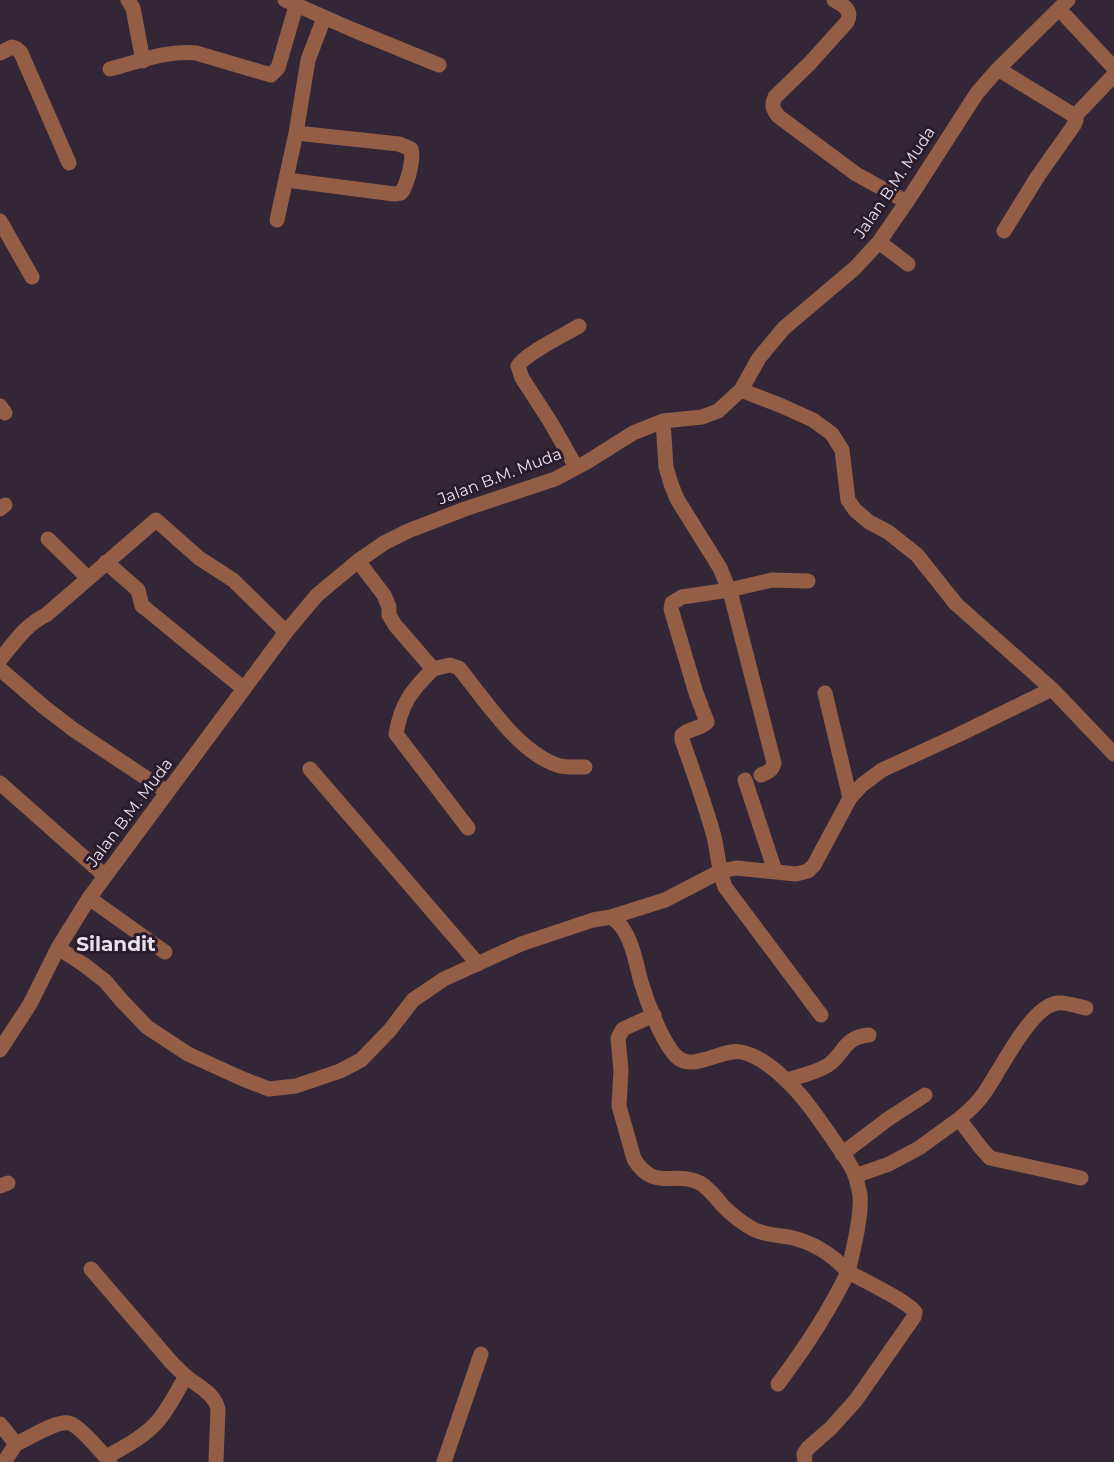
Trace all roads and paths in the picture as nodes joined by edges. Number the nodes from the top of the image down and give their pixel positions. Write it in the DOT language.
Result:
graph roads {
  1 [pos="128,0"];
  2 [pos="834,0"];
  3 [pos="291,3"];
  4 [pos="1064,4"];
  5 [pos="324,18"];
  6 [pos="0,53"];
  7 [pos="143,61"];
  8 [pos="439,65"];
  9 [pos="1114,68"];
  10 [pos="110,69"];
  11 [pos="998,69"];
  12 [pos="1114,75"];
  13 [pos="1075,116"];
  14 [pos="296,133"];
  15 [pos="69,163"];
  16 [pos="286,180"];
  17 [pos="907,202"];
  18 [pos="276,220"];
  19 [pos="0,221"];
  20 [pos="1004,231"];
  21 [pos="879,242"];
  22 [pos="908,264"];
  23 [pos="32,277"];
  24 [pos="579,326"];
  25 [pos="741,390"];
  26 [pos="663,421"];
  27 [pos="576,468"];
  28 [pos="48,539"];
  29 [pos="358,561"];
  30 [pos="106,562"];
  31 [pos="88,578"];
  32 [pos="808,581"];
  33 [pos="729,590"];
  34 [pos="286,632"];
  35 [pos="0,660"];
  36 [pos="432,669"];
  37 [pos="3,677"];
  38 [pos="244,688"];
  39 [pos="1052,689"];
  40 [pos="825,693"];
  41 [pos="1114,754"];
  42 [pos="585,767"];
  43 [pos="310,769"];
  44 [pos="761,775"];
  45 [pos="745,780"];
  46 [pos="0,783"];
  47 [pos="167,792"];
  48 [pos="850,798"];
  49 [pos="468,828"];
  50 [pos="720,870"];
  51 [pos="775,871"];
  52 [pos="105,876"];
  53 [pos="89,898"];
  54 [pos="611,917"];
  55 [pos="58,948"];
  56 [pos="165,952"];
  57 [pos="478,963"];
  58 [pos="1086,1008"];
  59 [pos="654,1015"];
  60 [pos="821,1015"];
  61 [pos="869,1035"];
  62 [pos="0,1050"];
  63 [pos="786,1080"];
  64 [pos="925,1095"];
  65 [pos="959,1119"];
  66 [pos="842,1154"];
  67 [pos="855,1176"];
  68 [pos="1081,1178"];
  69 [pos="91,1269"];
  70 [pos="848,1272"];
  71 [pos="481,1354"];
  72 [pos="186,1376"];
  73 [pos="778,1384"];
  74 [pos="0,1424"];
  75 [pos="16,1444"];
  76 [pos="108,1460"];
  77 [pos="4,1462"];
  78 [pos="216,1462"];
  79 [pos="444,1462"];
  80 [pos="805,1462"];
  1 -- 7 [label="street"];
  2 -- 17 [label="street"];
  3 -- 5 [label="street"];
  3 -- 7 [label="street"];
  4 -- 9 [label="street"];
  4 -- 11 [label="street, Jalan B.M. Muda"];
  5 -- 8 [label="street"];
  5 -- 14 [label="street"];
  6 -- 15 [label="street"];
  7 -- 10 [label="street"];
  11 -- 13 [label="street"];
  11 -- 17 [label="street, Jalan B.M. Muda"];
  12 -- 13 [label="street"];
  13 -- 20 [label="street"];
  14 -- 16 [label="street"];
  14 -- 16 [label="street"];
  16 -- 18 [label="street"];
  17 -- 21 [label="street, Jalan B.M. Muda"];
  19 -- 23 [label="street"];
  21 -- 22 [label="street"];
  21 -- 25 [label="street, Jalan B.M. Muda"];
  24 -- 27 [label="street"];
  25 -- 26 [label="street, Jalan B.M. Muda"];
  25 -- 39 [label="street"];
  26 -- 27 [label="street, Jalan B.M. Muda"];
  26 -- 33 [label="street"];
  27 -- 29 [label="street, Jalan B.M. Muda"];
  28 -- 31 [label="street"];
  29 -- 34 [label="street, Jalan B.M. Muda"];
  29 -- 36 [label="street"];
  30 -- 31 [label="street"];
  30 -- 34 [label="street"];
  30 -- 38 [label="street"];
  31 -- 35 [label="street"];
  32 -- 33 [label="street"];
  33 -- 44 [label="street"];
  33 -- 50 [label="street"];
  34 -- 38 [label="street, Jalan B.M. Muda"];
  36 -- 42 [label="street"];
  36 -- 49 [label="street"];
  37 -- 47 [label="street"];
  38 -- 47 [label="street, Jalan B.M. Muda"];
  39 -- 41 [label="street"];
  39 -- 48 [label="street"];
  40 -- 48 [label="street"];
  43 -- 57 [label="street"];
  45 -- 51 [label="street"];
  46 -- 52 [label="street"];
  47 -- 52 [label="street, Jalan B.M. Muda"];
  48 -- 51 [label="street"];
  50 -- 51 [label="street"];
  50 -- 54 [label="street"];
  50 -- 60 [label="street"];
  52 -- 53 [label="street, Jalan B.M. Muda"];
  53 -- 55 [label="street, Jalan B.M. Muda"];
  53 -- 56 [label="street"];
  54 -- 57 [label="street"];
  54 -- 59 [label="street"];
  55 -- 57 [label="street"];
  55 -- 62 [label="street, Jalan B.M. Muda"];
  58 -- 65 [label="street"];
  59 -- 63 [label="street"];
  59 -- 70 [label="street"];
  61 -- 63 [label="street"];
  63 -- 66 [label="street"];
  64 -- 66 [label="street"];
  65 -- 67 [label="street"];
  65 -- 68 [label="street"];
  66 -- 67 [label="street"];
  67 -- 70 [label="street"];
  69 -- 72 [label="street"];
  70 -- 73 [label="street"];
  70 -- 80 [label="street"];
  71 -- 79 [label="street"];
  72 -- 76 [label="street"];
  72 -- 78 [label="street"];
  74 -- 75 [label="street"];
  75 -- 76 [label="street"];
  75 -- 77 [label="street"];
}
